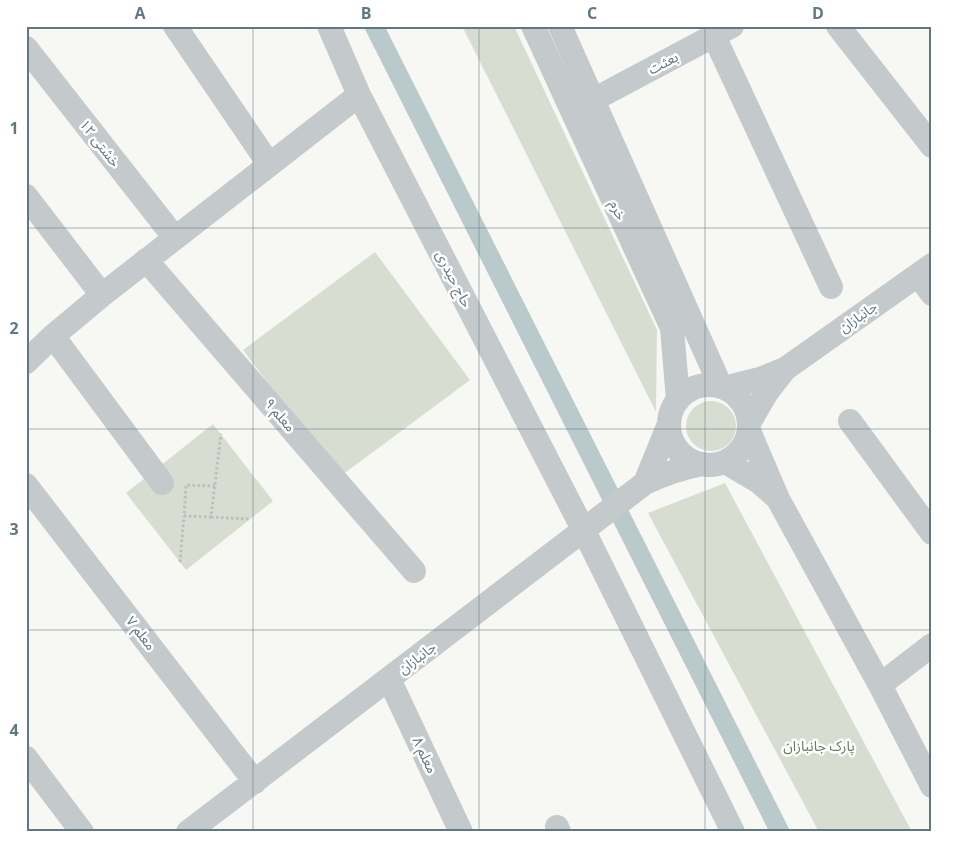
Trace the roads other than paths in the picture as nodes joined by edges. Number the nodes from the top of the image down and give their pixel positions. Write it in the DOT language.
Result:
graph roads {
  1 [pos="175,26"];
  2 [pos="329,26"];
  3 [pos="533,26"];
  4 [pos="560,26"];
  5 [pos="838,26"];
  6 [pos="712,32"];
  7 [pos="26,48"];
  8 [pos="359,95"];
  9 [pos="594,100"];
  10 [pos="932,146"];
  11 [pos="269,164"];
  12 [pos="26,196"];
  13 [pos="175,238"];
  14 [pos="146,260"];
  15 [pos="925,270"];
  16 [pos="831,287"];
  17 [pos="932,294"];
  18 [pos="102,295"];
  19 [pos="681,323"];
  20 [pos="53,336"];
  21 [pos="27,358"];
  22 [pos="785,369"];
  23 [pos="722,387"];
  24 [pos="678,400"];
  25 [pos="850,421"];
  26 [pos="670,424"];
  27 [pos="749,427"];
  28 [pos="714,463"];
  29 [pos="162,483"];
  30 [pos="645,483"];
  31 [pos="26,485"];
  32 [pos="778,499"];
  33 [pos="584,530"];
  34 [pos="932,533"];
  35 [pos="414,571"];
  36 [pos="932,645"];
  37 [pos="390,679"];
  38 [pos="880,685"];
  39 [pos="26,758"];
  40 [pos="255,782"];
  41 [pos="932,786"];
  42 [pos="198,829"];
  43 [pos="82,832"];
  44 [pos="461,832"];
  45 [pos="733,832"];
  1 -- 11 [label="street"];
  2 -- 8 [label="street, حاج حیدری"];
  3 -- 19 [label="street, خرم"];
  4 -- 9 [label="street, خرم"];
  5 -- 10 [label="street"];
  6 -- 9 [label="street, بعثت"];
  6 -- 16 [label="street"];
  7 -- 13 [label="street, خشتی ۱۲"];
  8 -- 11 [label="street"];
  8 -- 33 [label="street, حاج حیدری"];
  9 -- 19 [label="street, خرم"];
  11 -- 13 [label="street"];
  12 -- 18 [label="street"];
  13 -- 14 [label="street"];
  14 -- 18 [label="street"];
  14 -- 35 [label="street, معلم ۹"];
  15 -- 17 [label="street"];
  15 -- 22 [label="street, جانبازان"];
  18 -- 20 [label="street"];
  19 -- 23 [label="street, خرم"];
  19 -- 24 [label="street, خرم"];
  20 -- 21 [label="street"];
  20 -- 29 [label="street"];
  22 -- 23 [label="street"];
  22 -- 27 [label="street"];
  23 -- 24 [label="street"];
  23 -- 27 [label="street"];
  24 -- 26 [label="street"];
  25 -- 34 [label="street"];
  26 -- 28 [label="street"];
  26 -- 30 [label="street"];
  27 -- 28 [label="street"];
  27 -- 32 [label="street"];
  28 -- 30 [label="street"];
  28 -- 32 [label="street"];
  30 -- 33 [label="street, جانبازان"];
  31 -- 40 [label="street, معلم ۷"];
  32 -- 38 [label="street"];
  33 -- 37 [label="street, جانبازان"];
  33 -- 45 [label="street, حاج حیدری"];
  36 -- 38 [label="street"];
  37 -- 40 [label="street, جانبازان"];
  37 -- 44 [label="street, معلم ۸"];
  38 -- 41 [label="street"];
  39 -- 43 [label="street"];
  40 -- 42 [label="street, جانبازان"];
}
